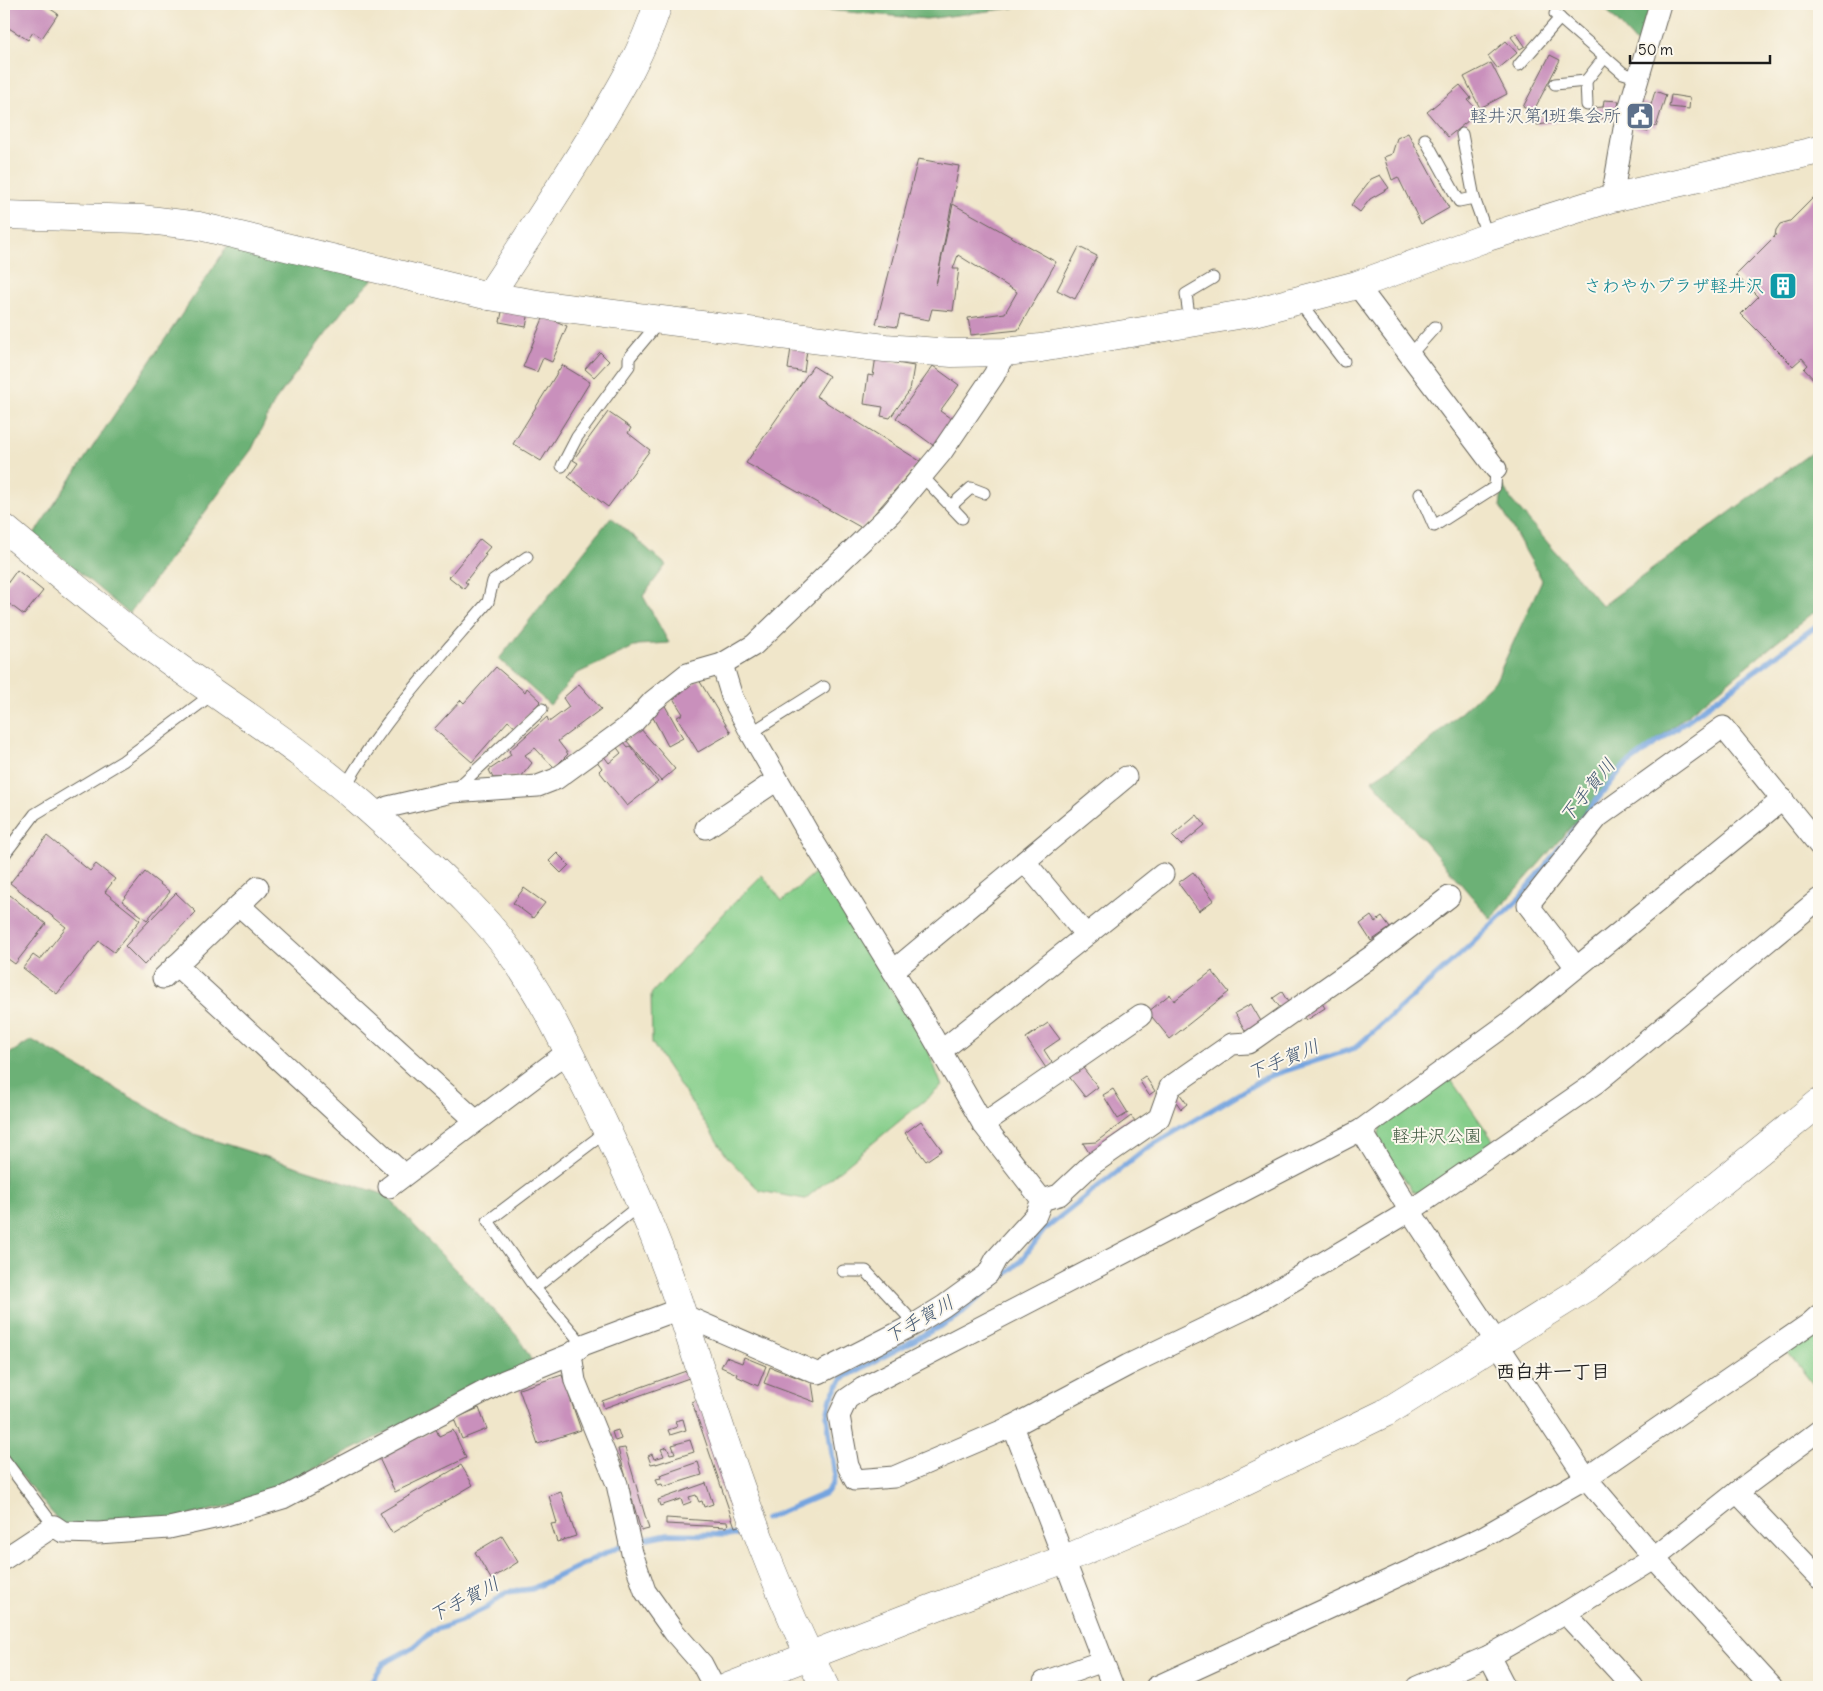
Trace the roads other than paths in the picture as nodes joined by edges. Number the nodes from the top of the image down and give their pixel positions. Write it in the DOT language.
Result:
graph roads {
  1 [pos="658,4"];
  2 [pos="1660,4"];
  3 [pos="1605,57"];
  4 [pos="1519,65"];
  5 [pos="1639,78"];
  6 [pos="1586,81"];
  7 [pos="1555,84"];
  8 [pos="1587,104"];
  9 [pos="1462,134"];
  10 [pos="1425,139"];
  11 [pos="1819,150"];
  12 [pos="1474,198"];
  13 [pos="1612,198"];
  14 [pos="4,215"];
  15 [pos="1488,237"];
  16 [pos="1213,278"];
  17 [pos="1357,285"];
  18 [pos="489,296"];
  19 [pos="1298,300"];
  20 [pos="661,320"];
  21 [pos="1190,322"];
  22 [pos="1435,327"];
  23 [pos="1005,352"];
  24 [pos="1410,355"];
  25 [pos="1344,361"];
  26 [pos="562,466"];
  27 [pos="1496,469"];
  28 [pos="922,476"];
  29 [pos="984,493"];
  30 [pos="1420,494"];
  31 [pos="951,506"];
  32 [pos="962,518"];
  33 [pos="4,528"];
  34 [pos="527,557"];
  35 [pos="722,664"];
  36 [pos="824,687"];
  37 [pos="214,693"];
  38 [pos="542,709"];
  39 [pos="751,733"];
  40 [pos="1126,777"];
  41 [pos="777,780"];
  42 [pos="344,789"];
  43 [pos="452,792"];
  44 [pos="1782,798"];
  45 [pos="375,814"];
  46 [pos="706,828"];
  47 [pos="1819,845"];
  48 [pos="4,855"];
  49 [pos="1025,862"];
  50 [pos="1163,874"];
  51 [pos="258,887"];
  52 [pos="1449,897"];
  53 [pos="1819,899"];
  54 [pos="239,905"];
  55 [pos="1086,934"];
  56 [pos="1576,967"];
  57 [pos="893,972"];
  58 [pos="1141,1015"];
  59 [pos="569,1051"];
  60 [pos="941,1051"];
  61 [pos="1819,1103"];
  62 [pos="476,1121"];
  63 [pos="983,1124"];
  64 [pos="608,1130"];
  65 [pos="1361,1130"];
  66 [pos="1042,1200"];
  67 [pos="641,1204"];
  68 [pos="1410,1211"];
  69 [pos="843,1271"];
  70 [pos="535,1288"];
  71 [pos="1819,1314"];
  72 [pos="683,1315"];
  73 [pos="915,1324"];
  74 [pos="1497,1343"];
  75 [pos="577,1350"];
  76 [pos="1013,1426"];
  77 [pos="1819,1431"];
  78 [pos="4,1459"];
  79 [pos="1586,1478"];
  80 [pos="1737,1492"];
  81 [pos="54,1526"];
  82 [pos="1654,1558"];
  83 [pos="4,1559"];
  84 [pos="1066,1560"];
  85 [pos="1819,1578"];
  86 [pos="1565,1613"];
  87 [pos="808,1656"];
  88 [pos="1489,1656"];
  89 [pos="1103,1661"];
  90 [pos="1044,1682"];
  91 [pos="714,1687"];
  92 [pos="728,1687"];
  93 [pos="825,1687"];
  94 [pos="1113,1687"];
  95 [pos="1156,1687"];
  96 [pos="1417,1687"];
  97 [pos="1505,1687"];
  98 [pos="1633,1687"];
  99 [pos="1772,1687"];
  1 -- 18 [label="street"];
  2 -- 5 [label="street"];
  3 -- 4 [label="lane"];
  3 -- 5 [label="lane"];
  3 -- 6 [label="lane"];
  5 -- 13 [label="street"];
  6 -- 7 [label="lane"];
  6 -- 8 [label="lane"];
  9 -- 12 [label="lane"];
  10 -- 12 [label="lane"];
  11 -- 13 [label="street"];
  12 -- 15 [label="lane"];
  13 -- 15 [label="street"];
  14 -- 18 [label="street"];
  15 -- 17 [label="street"];
  16 -- 21 [label="lane"];
  17 -- 19 [label="street"];
  17 -- 24 [label="street"];
  18 -- 20 [label="street"];
  19 -- 21 [label="street"];
  19 -- 25 [label="lane"];
  20 -- 23 [label="street"];
  20 -- 26 [label="lane"];
  21 -- 23 [label="street"];
  22 -- 24 [label="lane"];
  23 -- 28 [label="street"];
  24 -- 27 [label="street"];
  27 -- 30 [label="lane"];
  28 -- 31 [label="lane"];
  28 -- 35 [label="street"];
  29 -- 31 [label="lane"];
  31 -- 32 [label="lane"];
  33 -- 37 [label="street"];
  34 -- 42 [label="lane"];
  35 -- 39 [label="street"];
  35 -- 43 [label="street"];
  36 -- 39 [label="lane"];
  37 -- 42 [label="street"];
  37 -- 48 [label="lane"];
  38 -- 43 [label="lane"];
  39 -- 41 [label="street"];
  40 -- 49 [label="street"];
  41 -- 46 [label="street"];
  41 -- 57 [label="street"];
  42 -- 45 [label="street"];
  43 -- 45 [label="street"];
  44 -- 47 [label="street"];
  44 -- 56 [label="street"];
  44 -- 56 [label="street"];
  45 -- 59 [label="street"];
  49 -- 55 [label="street"];
  49 -- 57 [label="street"];
  50 -- 55 [label="street"];
  51 -- 54 [label="street"];
  52 -- 66 [label="street"];
  53 -- 68 [label="street"];
  54 -- 62 [label="street"];
  54 -- 62 [label="street"];
  55 -- 60 [label="street"];
  56 -- 65 [label="street"];
  57 -- 60 [label="street"];
  58 -- 63 [label="street"];
  59 -- 62 [label="street"];
  59 -- 64 [label="street"];
  60 -- 63 [label="street"];
  61 -- 74 [label="street"];
  63 -- 66 [label="street"];
  64 -- 67 [label="street"];
  64 -- 70 [label="lane"];
  65 -- 68 [label="street"];
  65 -- 76 [label="street"];
  66 -- 73 [label="street"];
  67 -- 70 [label="lane"];
  67 -- 72 [label="street"];
  68 -- 74 [label="street"];
  68 -- 76 [label="street"];
  69 -- 73 [label="lane"];
  70 -- 75 [label="lane"];
  71 -- 79 [label="street"];
  72 -- 73 [label="street"];
  72 -- 75 [label="street"];
  72 -- 87 [label="street"];
  74 -- 79 [label="street"];
  74 -- 84 [label="street"];
  75 -- 81 [label="street"];
  75 -- 91 [label="street"];
  76 -- 84 [label="street"];
  77 -- 80 [label="street"];
  78 -- 81 [label="lane"];
  79 -- 82 [label="street"];
  79 -- 95 [label="street"];
  80 -- 82 [label="street"];
  80 -- 85 [label="street"];
  81 -- 83 [label="street"];
  82 -- 86 [label="street"];
  82 -- 99 [label="street"];
  84 -- 87 [label="street"];
  84 -- 89 [label="street"];
  86 -- 88 [label="street"];
  86 -- 98 [label="street"];
  87 -- 92 [label="street"];
  87 -- 93 [label="street"];
  88 -- 96 [label="street"];
  88 -- 97 [label="street"];
  89 -- 90 [label="street"];
  89 -- 94 [label="street"];
}
